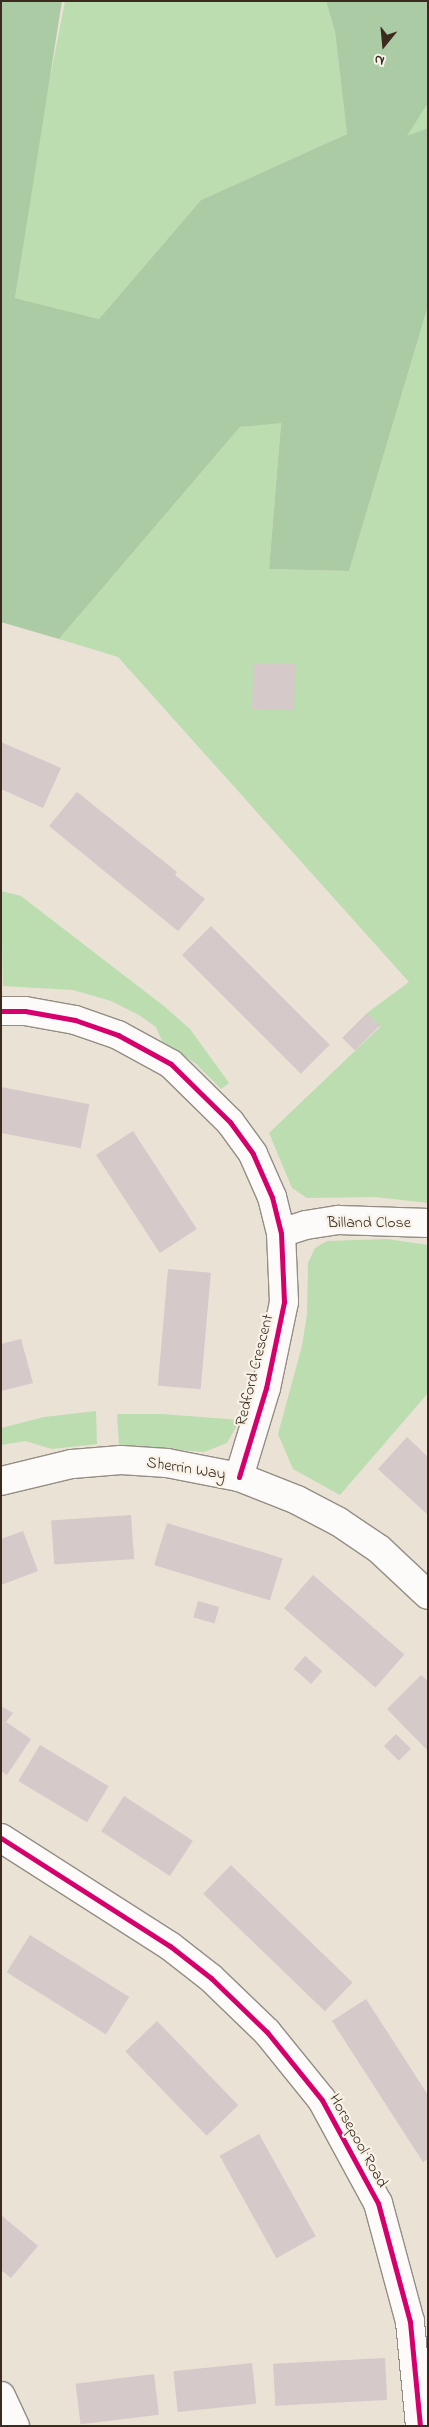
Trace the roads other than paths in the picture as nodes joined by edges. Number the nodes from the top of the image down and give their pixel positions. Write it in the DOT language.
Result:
graph roads {
  1 [pos="1,1011"];
  2 [pos="428,1224"];
  3 [pos="281,1233"];
  4 [pos="239,1477"];
  5 [pos="1,1481"];
  6 [pos="428,1595"];
  7 [pos="1,1838"];
  8 [pos="1,2396"];
  9 [pos="15,2426"];
  10 [pos="420,2426"];
  1 -- 3 [label="street, Redford Crescent"];
  2 -- 3 [label="street, Billand Close"];
  3 -- 4 [label="street, Redford Crescent"];
  4 -- 5 [label="street, Sherrin Way"];
  4 -- 6 [label="street, Sherrin Way"];
  7 -- 10 [label="street, Horsepool Road"];
  8 -- 9 [label="street"];
}
